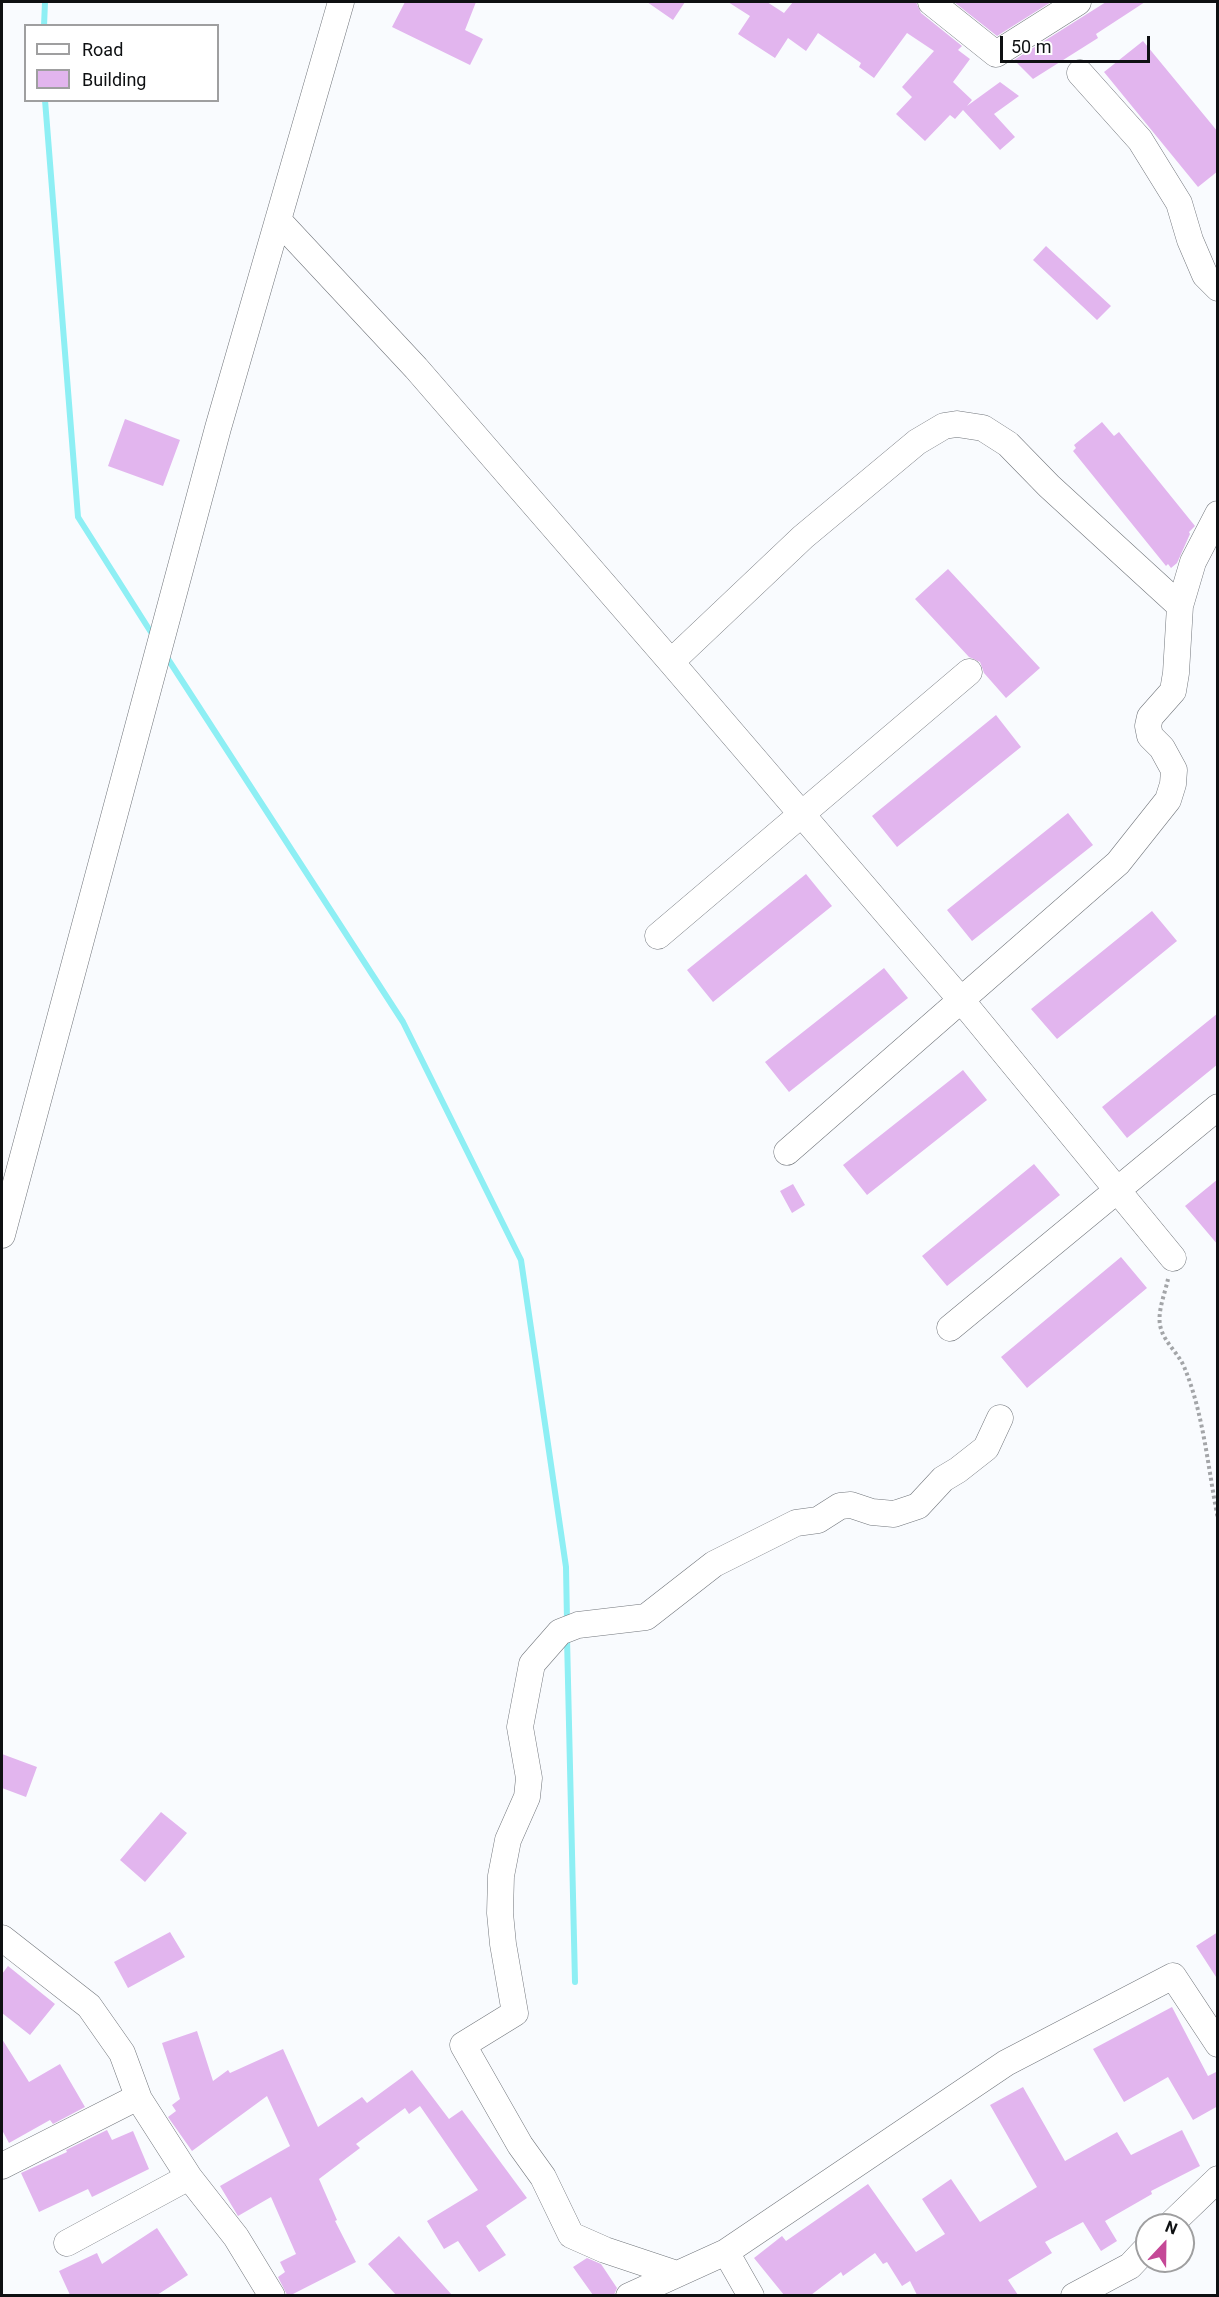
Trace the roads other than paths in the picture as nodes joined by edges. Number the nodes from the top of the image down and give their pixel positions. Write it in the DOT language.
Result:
graph roads {
  1 [pos="340,2"];
  2 [pos="931,2"];
  3 [pos="1078,2"];
  4 [pos="1080,72"];
  5 [pos="278,220"];
  6 [pos="1218,288"];
  7 [pos="1218,514"];
  8 [pos="1180,606"];
  9 [pos="671,662"];
  10 [pos="969,672"];
  11 [pos="801,815"];
  12 [pos="657,936"];
  13 [pos="962,1001"];
  14 [pos="1218,1107"];
  15 [pos="787,1152"];
  16 [pos="1118,1190"];
  17 [pos="2,1235"];
  18 [pos="1173,1258"];
  19 [pos="950,1328"];
  20 [pos="1000,1418"];
  21 [pos="2,1938"];
  22 [pos="1218,2044"];
  23 [pos="138,2097"];
  24 [pos="2,2166"];
  25 [pos="189,2177"];
  26 [pos="1218,2179"];
  27 [pos="1183,2213"];
  28 [pos="67,2243"];
  29 [pos="726,2252"];
  30 [pos="1135,2261"];
  31 [pos="677,2274"];
  32 [pos="272,2295"];
  33 [pos="629,2295"];
  34 [pos="751,2295"];
  35 [pos="1074,2295"];
  1 -- 5 [label="street"];
  2 -- 3 [label="street"];
  4 -- 6 [label="street"];
  5 -- 9 [label="street"];
  5 -- 17 [label="street"];
  7 -- 8 [label="street"];
  8 -- 9 [label="street"];
  8 -- 13 [label="street"];
  9 -- 11 [label="street"];
  10 -- 11 [label="street"];
  11 -- 12 [label="street"];
  11 -- 13 [label="street"];
  13 -- 15 [label="street"];
  13 -- 16 [label="street"];
  14 -- 16 [label="street"];
  16 -- 18 [label="street"];
  16 -- 19 [label="street"];
  20 -- 31 [label="street"];
  21 -- 23 [label="street"];
  22 -- 29 [label="street"];
  23 -- 24 [label="street"];
  23 -- 25 [label="street"];
  25 -- 28 [label="street"];
  25 -- 32 [label="street"];
  26 -- 27 [label="street"];
  29 -- 31 [label="street"];
  29 -- 34 [label="street"];
  30 -- 35 [label="street"];
  31 -- 33 [label="street"];
}
